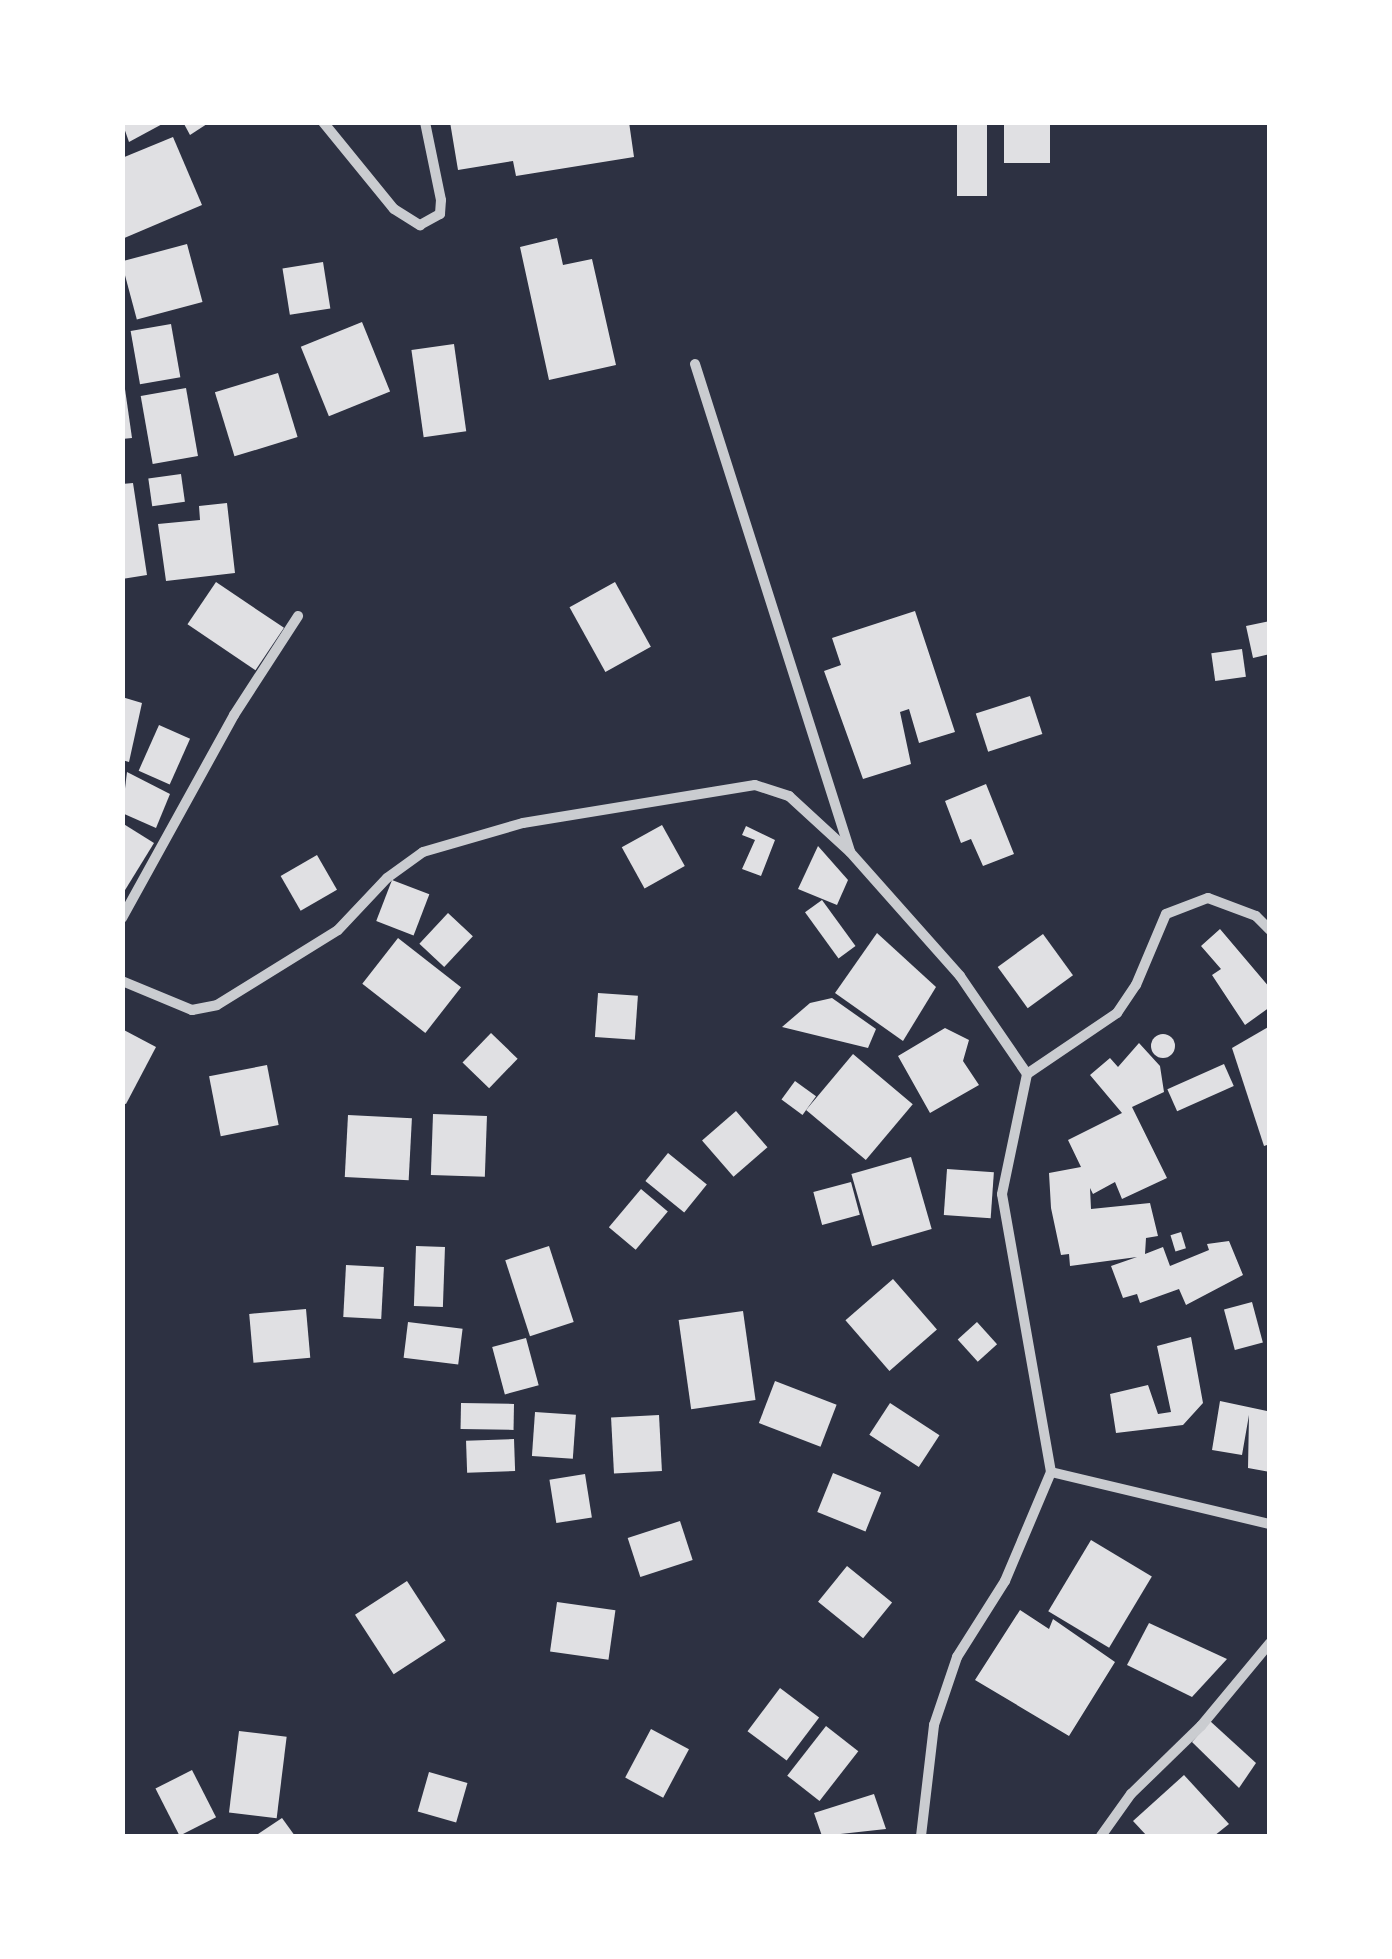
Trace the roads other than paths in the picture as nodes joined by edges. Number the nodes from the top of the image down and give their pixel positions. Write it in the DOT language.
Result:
graph roads {
  1 [pos="323,122"];
  2 [pos="425,122"];
  3 [pos="696,364"];
  4 [pos="298,616"];
  5 [pos="850,852"];
  6 [pos="122,918"];
  7 [pos="1270,930"];
  8 [pos="122,981"];
  9 [pos="1028,1074"];
  10 [pos="1052,1472"];
  11 [pos="1270,1524"];
  12 [pos="1270,1643"];
  13 [pos="921,1836"];
  14 [pos="1102,1836"];
  1 -- 2 [label="street"];
  3 -- 5 [label="street"];
  4 -- 6 [label="street"];
  5 -- 8 [label="street"];
  5 -- 9 [label="street"];
  7 -- 9 [label="street"];
  9 -- 10 [label="street"];
  10 -- 11 [label="street"];
  10 -- 13 [label="street"];
  12 -- 14 [label="street"];
}
